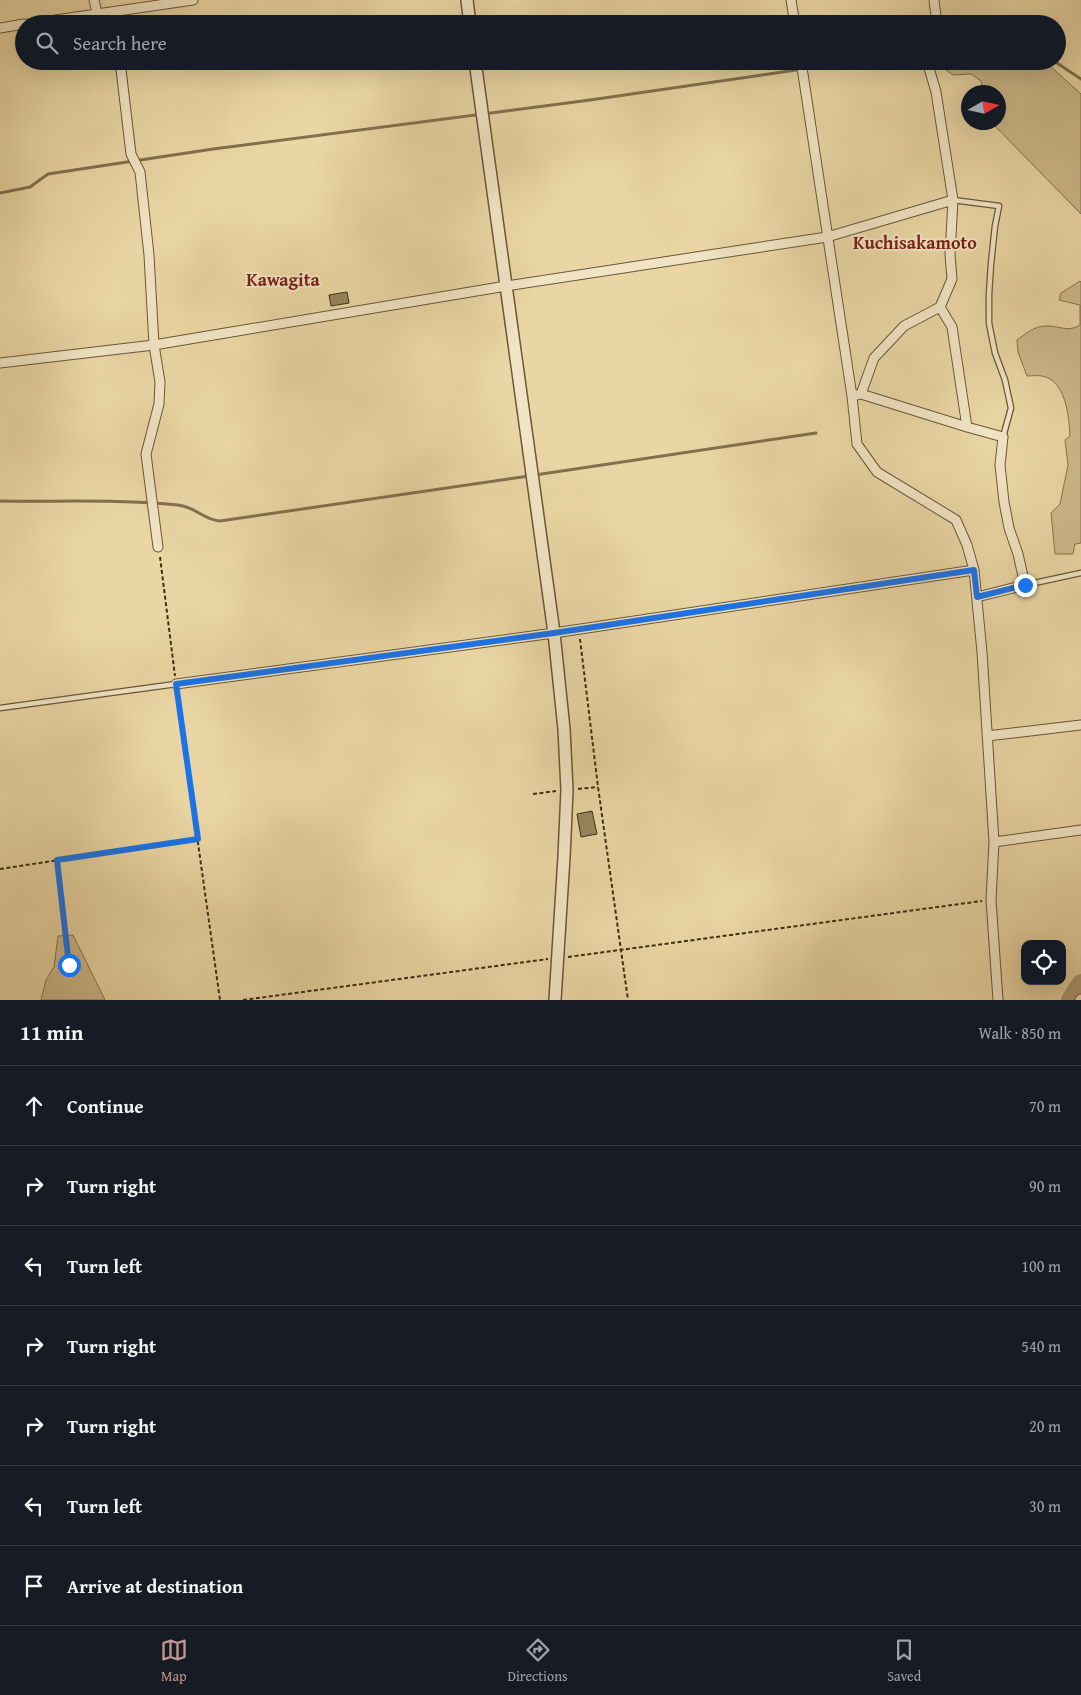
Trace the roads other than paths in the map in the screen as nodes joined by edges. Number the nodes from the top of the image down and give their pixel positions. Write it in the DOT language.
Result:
graph roads {
  1 [pos="94,0"];
  2 [pos="193,0"];
  3 [pos="467,0"];
  4 [pos="791,0"];
  5 [pos="934,0"];
  6 [pos="97,14"];
  7 [pos="90,15"];
  8 [pos="469,15"];
  9 [pos="794,15"];
  10 [pos="936,15"];
  11 [pos="15,26"];
  12 [pos="0,28"];
  13 [pos="121,70"];
  14 [pos="476,70"];
  15 [pos="802,70"];
  16 [pos="930,70"];
  17 [pos="953,200"];
  18 [pos="827,238"];
  19 [pos="506,286"];
  20 [pos="940,308"];
  21 [pos="154,345"];
  22 [pos="0,363"];
  23 [pos="857,395"];
  24 [pos="967,427"];
  25 [pos="1003,437"];
  26 [pos="158,547"];
  27 [pos="974,570"];
  28 [pos="1081,574"];
  29 [pos="1025,585"];
  30 [pos="977,597"];
  31 [pos="554,633"];
  32 [pos="176,684"];
  33 [pos="0,708"];
  34 [pos="1081,724"];
  35 [pos="987,736"];
  36 [pos="1081,830"];
  37 [pos="994,842"];
  38 [pos="555,1000"];
  39 [pos="998,1000"];
  1 -- 6 [label="street"];
  2 -- 6 [label="street"];
  3 -- 8 [label="street"];
  4 -- 9 [label="street"];
  5 -- 10 [label="street"];
  6 -- 7 [label="street"];
  11 -- 12 [label="street"];
  13 -- 21 [label="street"];
  14 -- 19 [label="street"];
  15 -- 18 [label="street"];
  16 -- 17 [label="street"];
  17 -- 18 [label="street"];
  17 -- 20 [label="street"];
  17 -- 25 [label="lane"];
  18 -- 19 [label="street"];
  18 -- 23 [label="street"];
  19 -- 21 [label="street"];
  19 -- 31 [label="street"];
  20 -- 23 [label="street"];
  20 -- 24 [label="street"];
  21 -- 22 [label="street"];
  21 -- 26 [label="street"];
  23 -- 24 [label="street"];
  23 -- 27 [label="street"];
  24 -- 25 [label="street"];
  25 -- 29 [label="street"];
  27 -- 30 [label="street"];
  27 -- 31 [label="street"];
  28 -- 29 [label="lane"];
  29 -- 30 [label="street"];
  30 -- 35 [label="street"];
  31 -- 32 [label="street"];
  31 -- 38 [label="street"];
  32 -- 33 [label="lane"];
  34 -- 35 [label="street"];
  35 -- 37 [label="street"];
  36 -- 37 [label="street"];
  37 -- 39 [label="street"];
}
